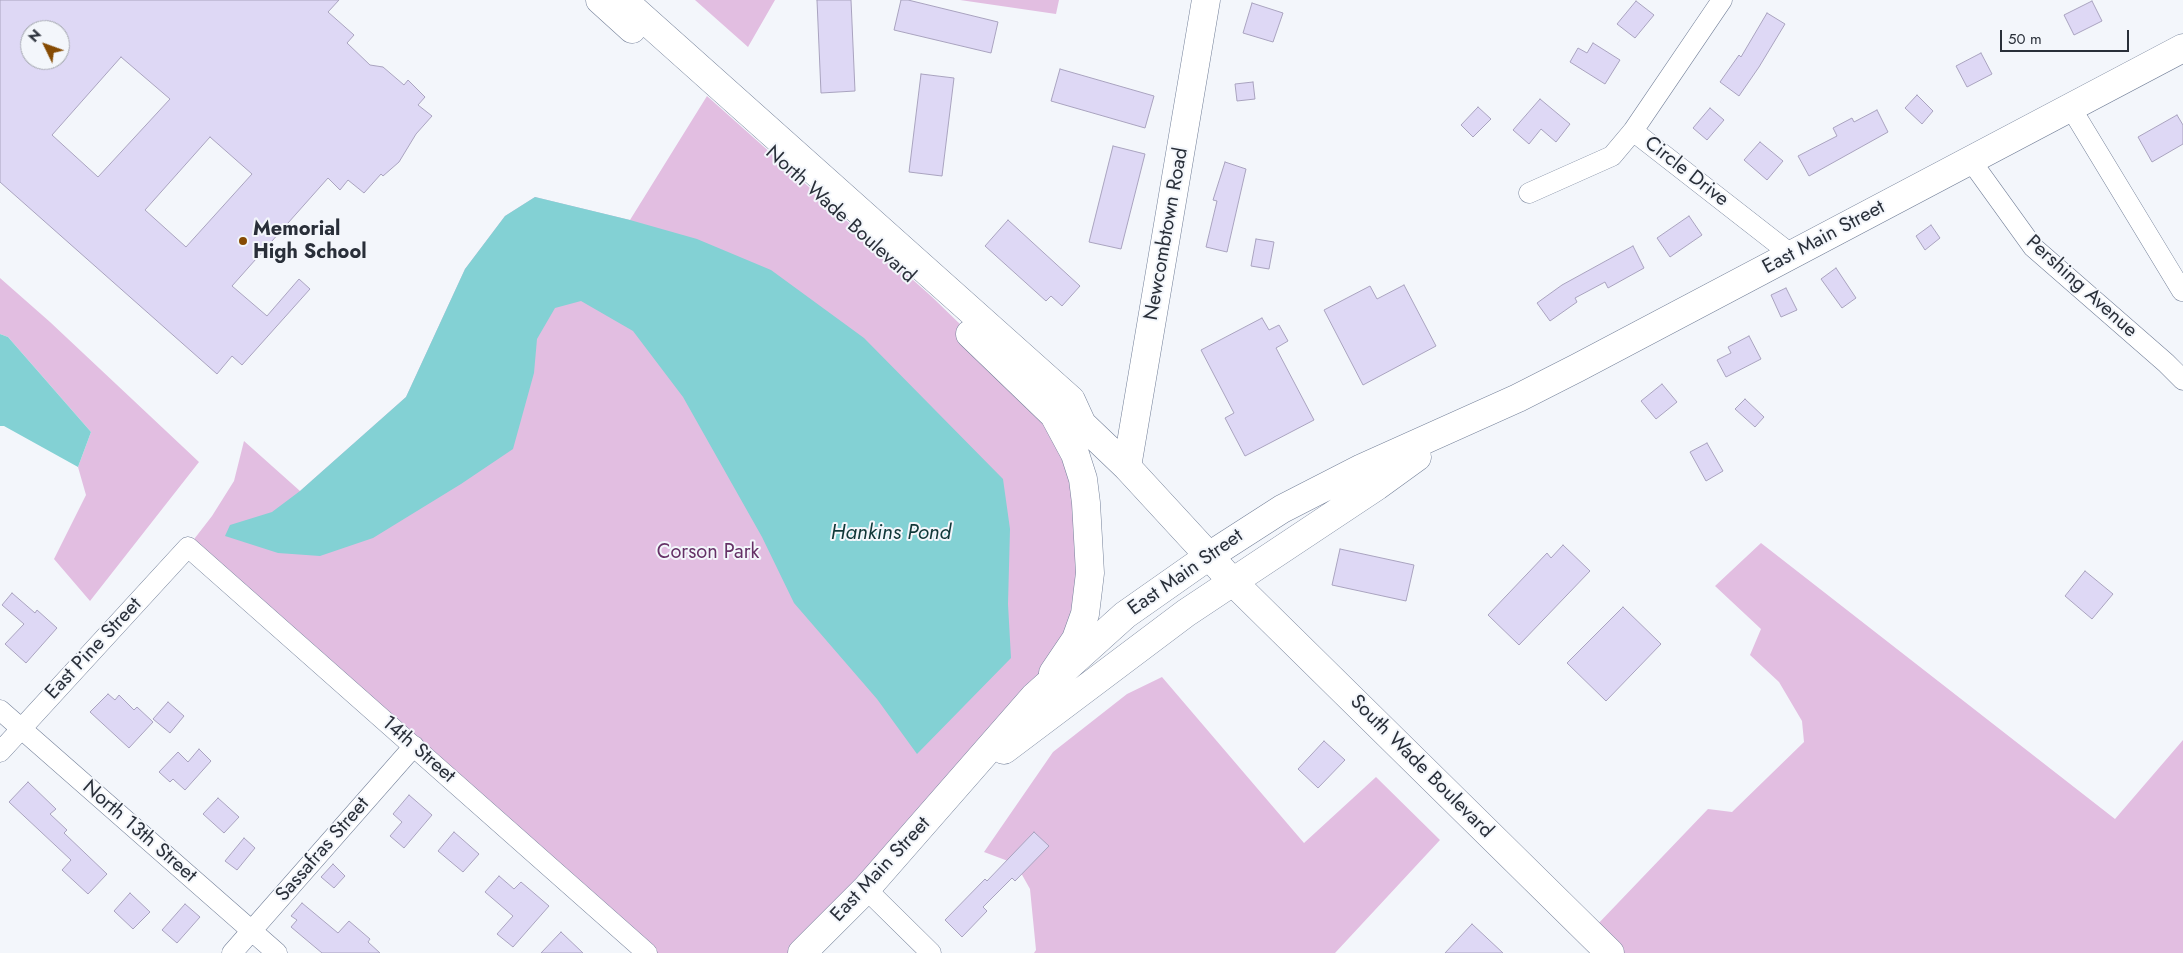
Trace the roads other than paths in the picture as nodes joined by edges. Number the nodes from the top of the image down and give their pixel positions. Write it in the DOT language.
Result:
graph roads {
  1 [pos="600,0"];
  2 [pos="623,0"];
  3 [pos="1206,0"];
  4 [pos="1722,0"];
  5 [pos="2183,48"];
  6 [pos="2071,108"];
  7 [pos="1633,131"];
  8 [pos="1971,161"];
  9 [pos="1529,193"];
  10 [pos="1792,255"];
  11 [pos="2182,291"];
  12 [pos="2183,380"];
  13 [pos="1054,415"];
  14 [pos="1082,424"];
  15 [pos="1462,424"];
  16 [pos="1127,467"];
  17 [pos="188,547"];
  18 [pos="1208,556"];
  19 [pos="1232,581"];
  20 [pos="1034,697"];
  21 [pos="0,710"];
  22 [pos="21,728"];
  23 [pos="414,746"];
  24 [pos="0,752"];
  25 [pos="958,786"];
  26 [pos="866,889"];
  27 [pos="251,930"];
  28 [pos="232,953"];
  29 [pos="277,953"];
  30 [pos="647,953"];
  31 [pos="802,953"];
  32 [pos="931,953"];
  33 [pos="1610,953"];
  1 -- 13 [label="main road, North Wade Boulevard"];
  2 -- 14 [label="main road, North Wade Boulevard"];
  3 -- 16 [label="main road, Newcombtown Road"];
  4 -- 7 [label="street, Circle Drive"];
  5 -- 6 [label="main road, East Main Street"];
  6 -- 8 [label="main road, East Main Street"];
  6 -- 11 [label="street"];
  7 -- 9 [label="street"];
  7 -- 10 [label="street, Circle Drive"];
  8 -- 10 [label="main road, East Main Street"];
  8 -- 12 [label="street, Pershing Avenue"];
  10 -- 15 [label="main road, East Main Street"];
  13 -- 14 [label="main road, North Wade Boulevard"];
  13 -- 20 [label="main road"];
  14 -- 16 [label="main road, North Wade Boulevard"];
  15 -- 18 [label="main road, East Main Street"];
  15 -- 19 [label="main road, East Main Street"];
  16 -- 18 [label="main road, North Wade Boulevard"];
  17 -- 22 [label="street, East Pine Street"];
  17 -- 23 [label="street, 14th Street"];
  18 -- 19 [label="main road, North Wade Boulevard"];
  18 -- 20 [label="main road, East Main Street"];
  19 -- 25 [label="main road, East Main Street"];
  19 -- 33 [label="main road, South Wade Boulevard"];
  20 -- 25 [label="main road, East Main Street"];
  21 -- 22 [label="street, North 13th Street"];
  22 -- 24 [label="street, East Pine Street"];
  22 -- 27 [label="street, North 13th Street"];
  23 -- 27 [label="street, Sassafras Street"];
  23 -- 30 [label="street, 14th Street"];
  25 -- 26 [label="main road, East Main Street"];
  26 -- 31 [label="main road, East Main Street"];
  26 -- 32 [label="street"];
  27 -- 28 [label="street, Sassafras Street"];
  27 -- 29 [label="street, North 13th Street"];
}
